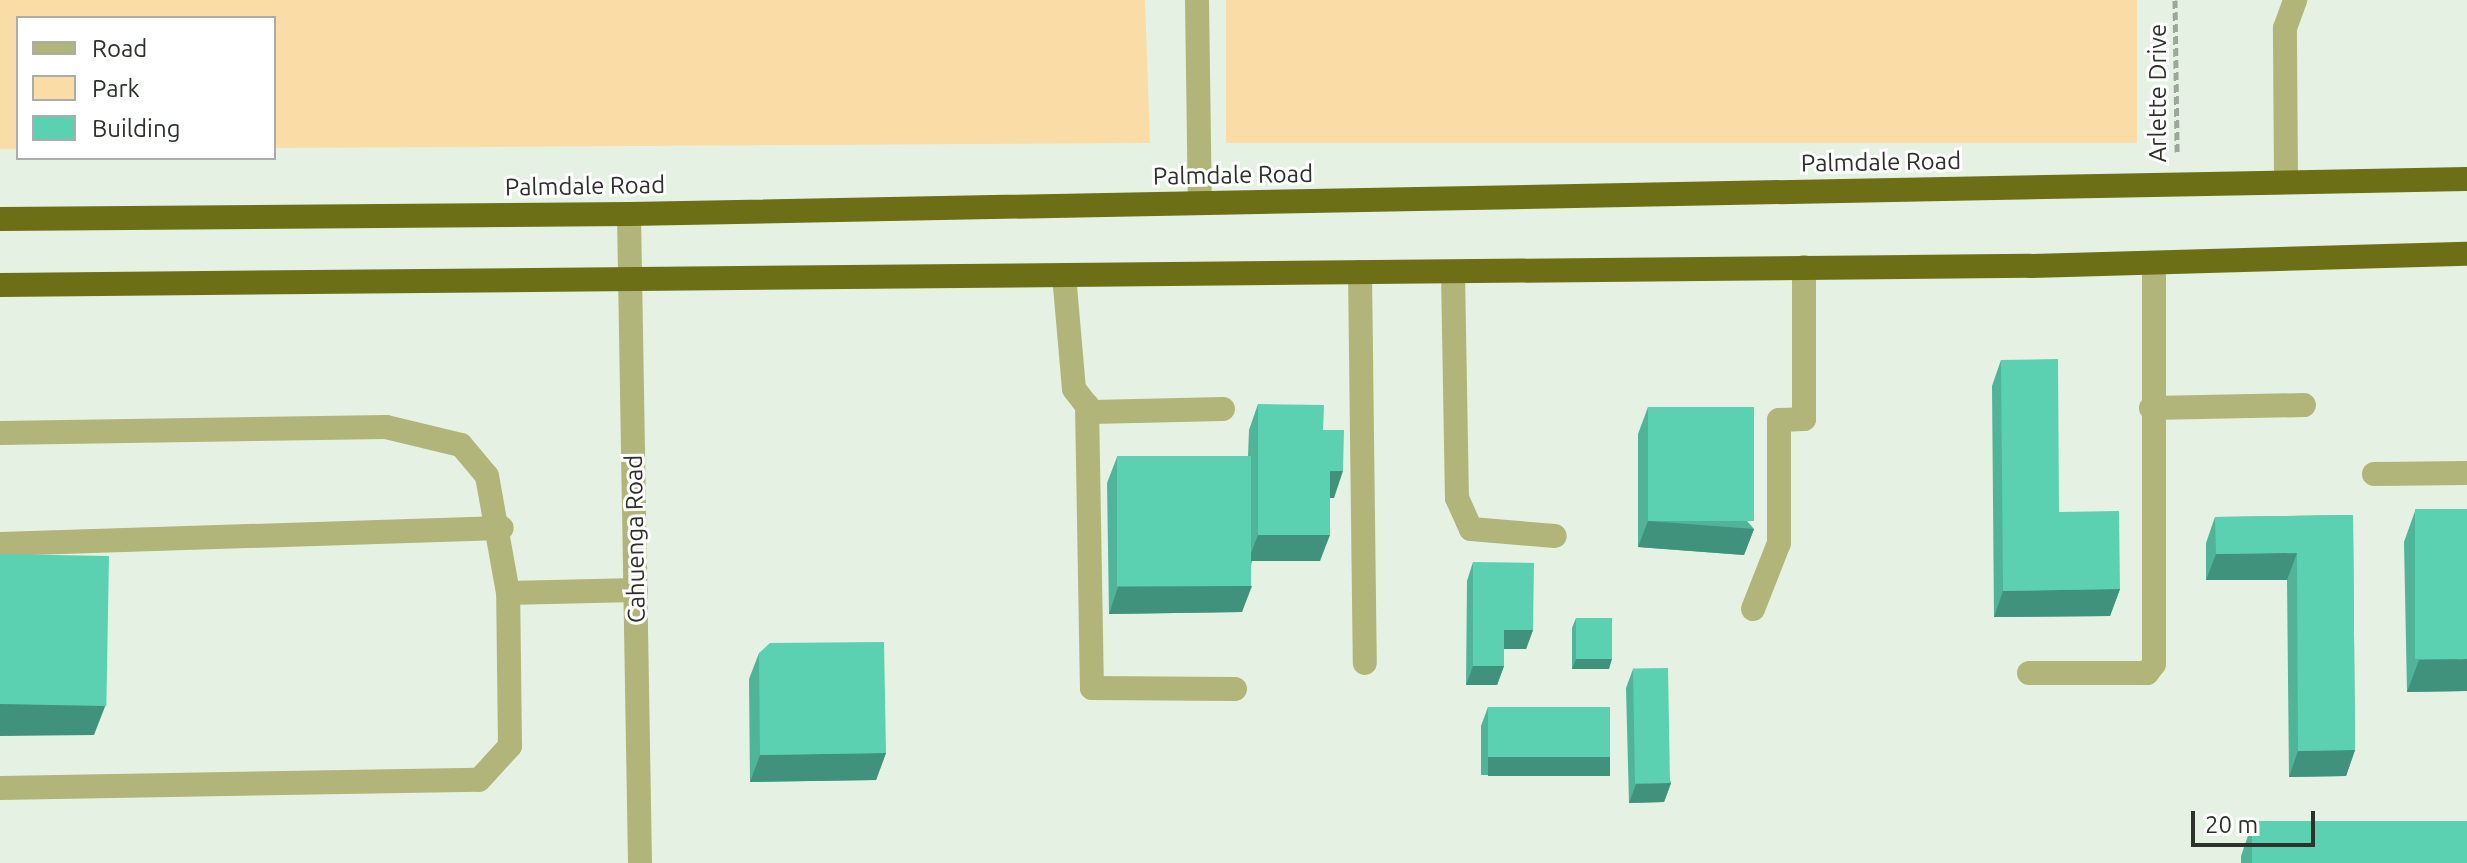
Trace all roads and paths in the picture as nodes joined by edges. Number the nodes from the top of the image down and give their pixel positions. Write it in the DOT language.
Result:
graph roads {
  1 [pos="1197,0"];
  2 [pos="2175,0"];
  3 [pos="2295,0"];
  4 [pos="2467,179"];
  5 [pos="2286,182"];
  6 [pos="2177,185"];
  7 [pos="1200,203"];
  8 [pos="629,214"];
  9 [pos="0,219"];
  10 [pos="2467,254"];
  11 [pos="2154,263"];
  12 [pos="1804,267"];
  13 [pos="1360,272"];
  14 [pos="1453,272"];
  15 [pos="1064,275"];
  16 [pos="631,283"];
  17 [pos="0,285"];
  18 [pos="1087,405"];
  19 [pos="2304,405"];
  20 [pos="2151,408"];
  21 [pos="1223,409"];
  22 [pos="0,433"];
  23 [pos="2467,473"];
  24 [pos="2374,474"];
  25 [pos="502,528"];
  26 [pos="1555,536"];
  27 [pos="0,544"];
  28 [pos="636,590"];
  29 [pos="508,593"];
  30 [pos="1753,609"];
  31 [pos="1365,663"];
  32 [pos="2029,673"];
  33 [pos="1235,689"];
  34 [pos="0,788"];
  35 [pos="640,863"];
  1 -- 7 [label="street"];
  2 -- 6 [label="path, Arlette Drive"];
  3 -- 5 [label="street"];
  4 -- 5 [label="highway, Palmdale Road"];
  5 -- 6 [label="highway, Palmdale Road"];
  6 -- 7 [label="highway, Palmdale Road"];
  7 -- 8 [label="highway, Palmdale Road"];
  8 -- 9 [label="highway, Palmdale Road"];
  8 -- 16 [label="street, Cahuenga Road"];
  10 -- 11 [label="highway"];
  11 -- 12 [label="highway"];
  11 -- 20 [label="street"];
  12 -- 14 [label="highway"];
  12 -- 30 [label="street"];
  13 -- 14 [label="highway"];
  13 -- 15 [label="highway"];
  13 -- 31 [label="street"];
  14 -- 26 [label="street"];
  15 -- 16 [label="highway"];
  15 -- 18 [label="street"];
  16 -- 17 [label="highway"];
  16 -- 28 [label="street, Cahuenga Road"];
  18 -- 21 [label="street"];
  18 -- 33 [label="street"];
  19 -- 20 [label="street"];
  20 -- 32 [label="street"];
  22 -- 25 [label="street"];
  23 -- 24 [label="street"];
  25 -- 27 [label="street"];
  25 -- 29 [label="street"];
  28 -- 29 [label="street"];
  28 -- 35 [label="street, Cahuenga Road"];
  29 -- 34 [label="street"];
}
